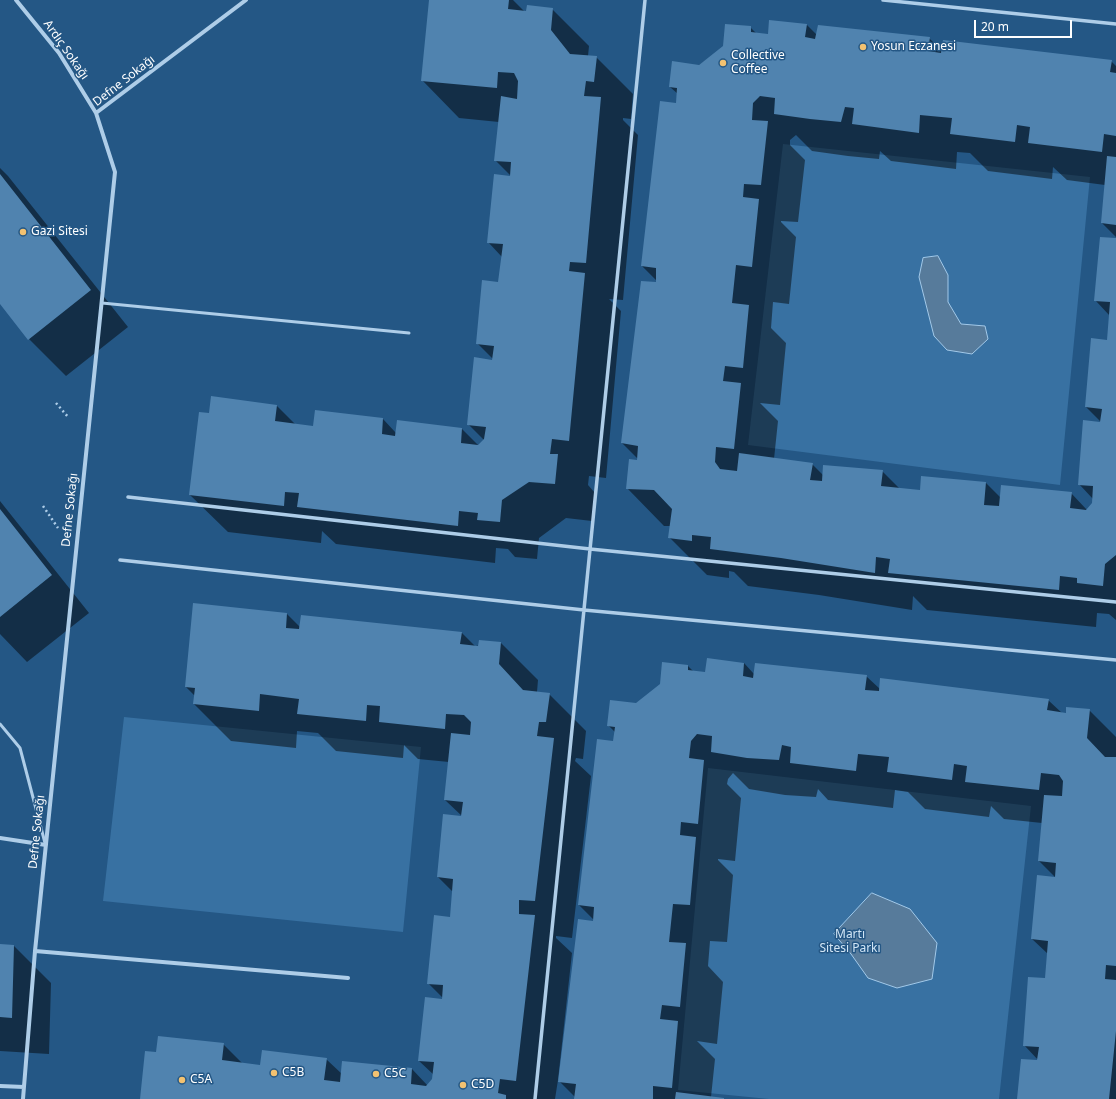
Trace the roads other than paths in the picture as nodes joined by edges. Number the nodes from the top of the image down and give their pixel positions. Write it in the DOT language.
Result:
graph roads {
  1 [pos="16,0"];
  2 [pos="246,0"];
  3 [pos="645,0"];
  4 [pos="883,0"];
  5 [pos="1116,24"];
  6 [pos="96,113"];
  7 [pos="102,304"];
  8 [pos="409,333"];
  9 [pos="128,497"];
  10 [pos="590,549"];
  11 [pos="120,560"];
  12 [pos="1116,602"];
  13 [pos="584,610"];
  14 [pos="1116,660"];
  15 [pos="0,724"];
  16 [pos="0,838"];
  17 [pos="46,845"];
  18 [pos="35,951"];
  19 [pos="348,978"];
  20 [pos="0,1086"];
  21 [pos="24,1087"];
  22 [pos="23,1099"];
  23 [pos="535,1099"];
  1 -- 6 [label="street, Ardıç Sokağı"];
  2 -- 6 [label="street, Defne Sokağı"];
  3 -- 10 [label="street"];
  4 -- 5 [label="street"];
  6 -- 7 [label="street, Defne Sokağı"];
  7 -- 8 [label="lane"];
  7 -- 17 [label="street, Defne Sokağı"];
  9 -- 10 [label="street"];
  10 -- 12 [label="street"];
  10 -- 13 [label="street"];
  11 -- 13 [label="street"];
  13 -- 14 [label="street"];
  13 -- 23 [label="street"];
  15 -- 17 [label="lane"];
  16 -- 17 [label="street"];
  17 -- 18 [label="street, Defne Sokağı"];
  18 -- 19 [label="street"];
  18 -- 21 [label="street, Defne Sokağı"];
  20 -- 21 [label="street"];
  21 -- 22 [label="street, Defne Sokağı"];
}
